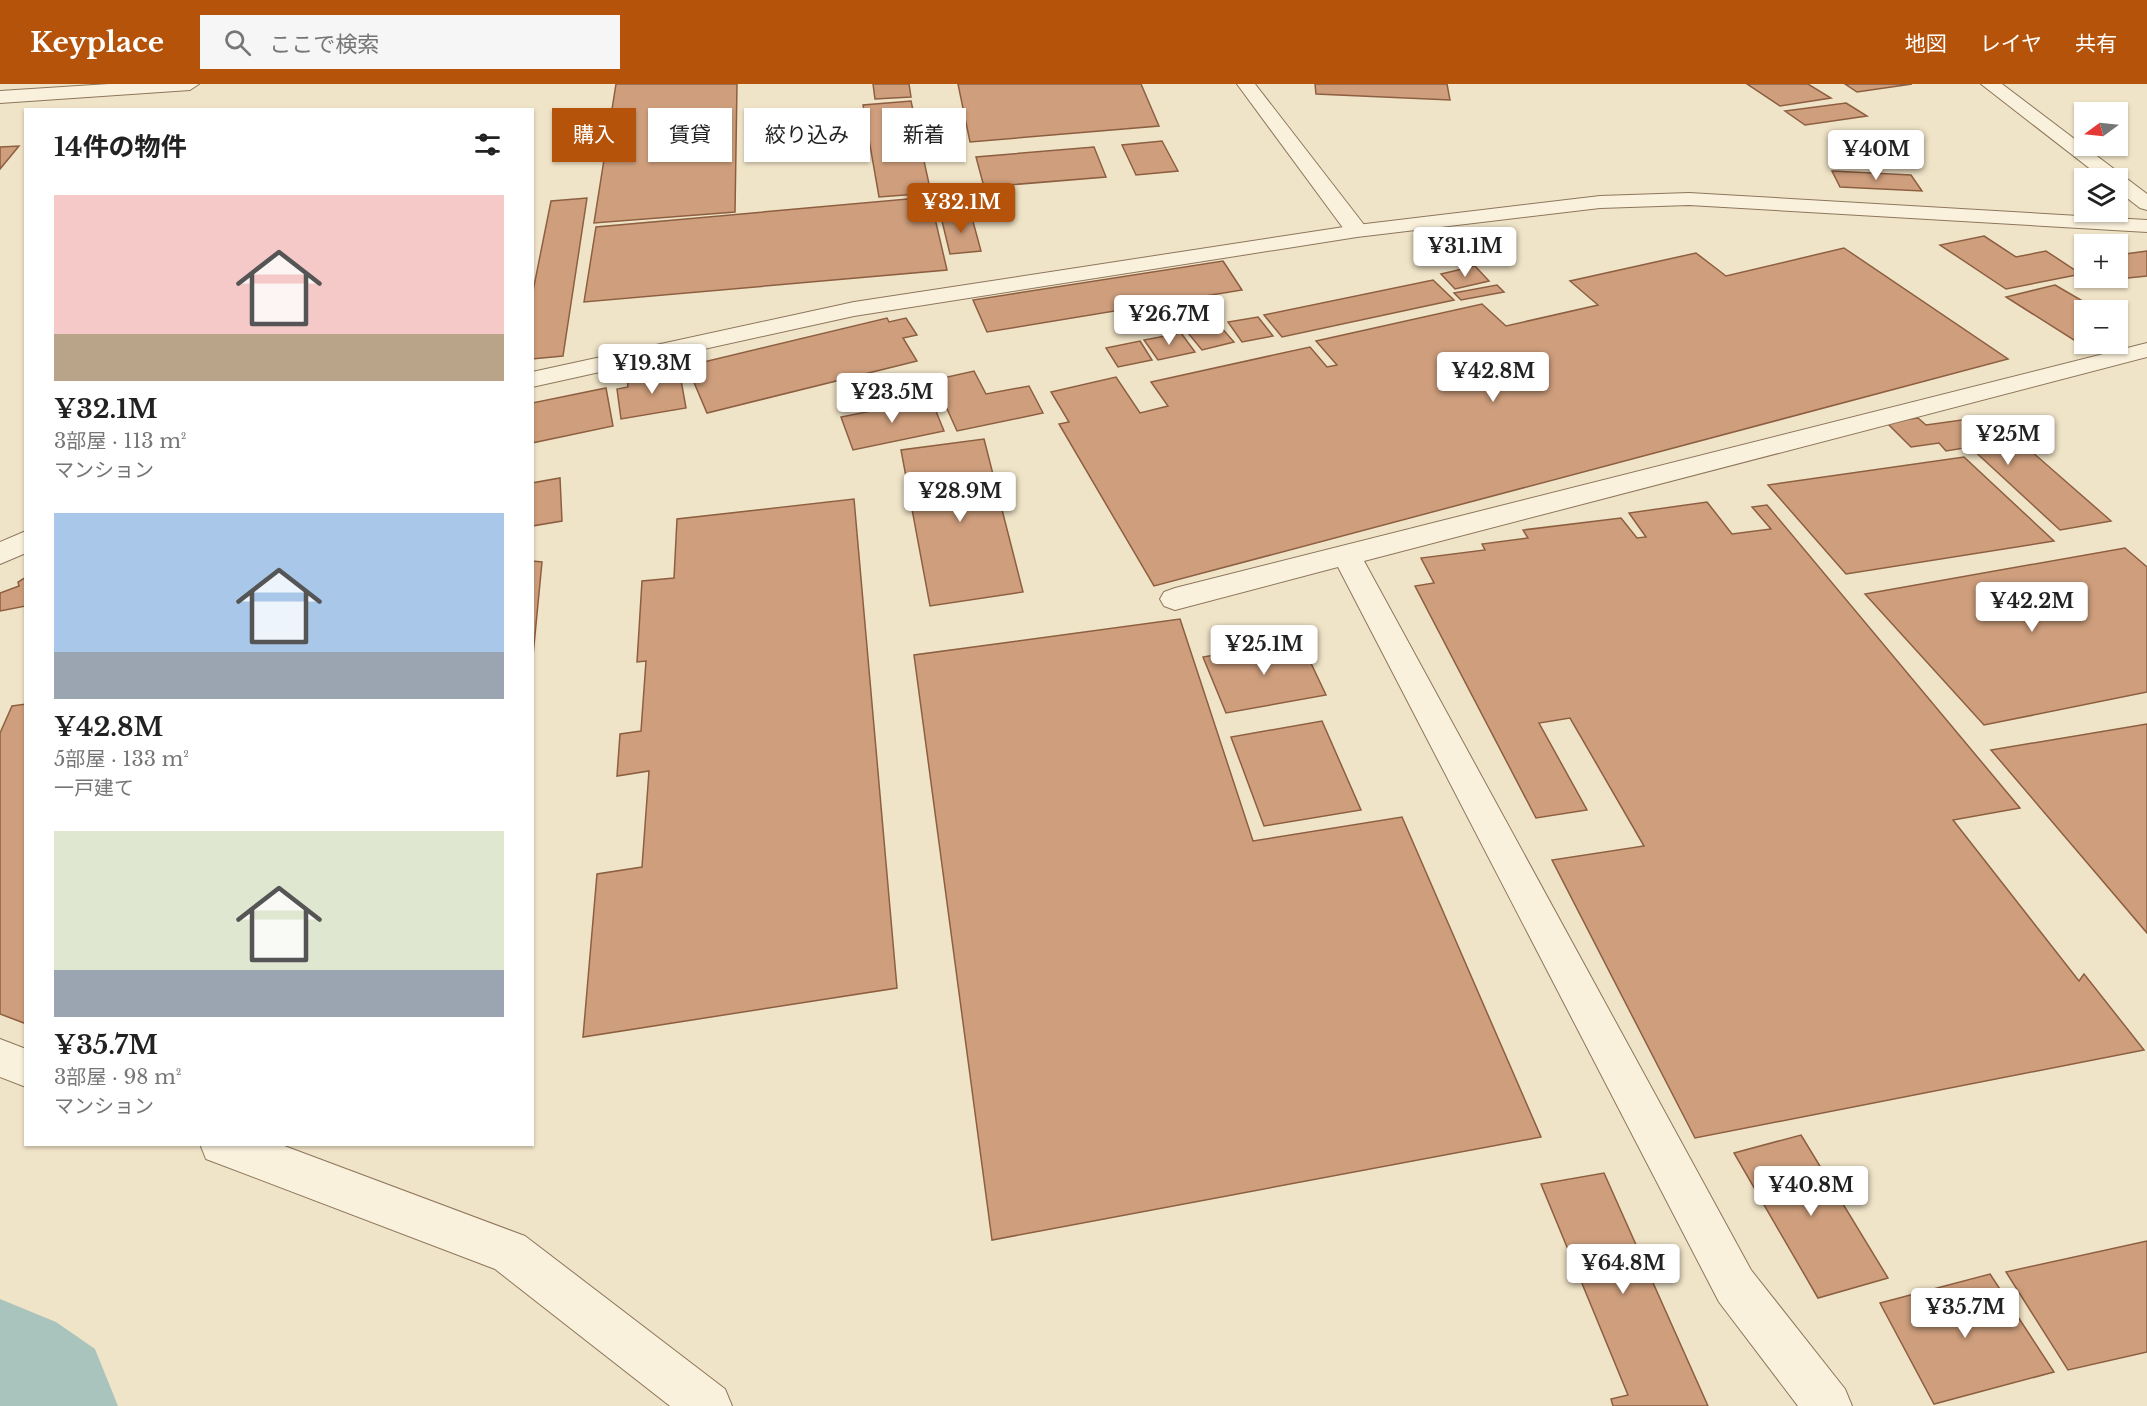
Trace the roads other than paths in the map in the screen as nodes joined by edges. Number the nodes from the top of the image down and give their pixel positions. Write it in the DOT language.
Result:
graph roads {
  1 [pos="190,84"];
  2 [pos="1246,84"];
  3 [pos="1990,84"];
  4 [pos="0,97"];
  5 [pos="2101,168"];
  6 [pos="2128,189"];
  7 [pos="2147,204"];
  8 [pos="2147,226"];
  9 [pos="1357,231"];
  10 [pos="2147,350"];
  11 [pos="534,380"];
  12 [pos="24,542"];
  13 [pos="0,554"];
  14 [pos="1346,554"];
  15 [pos="1175,599"];
  16 [pos="0,1058"];
  17 [pos="24,1067"];
  18 [pos="226,1146"];
  19 [pos="708,1406"];
  20 [pos="1828,1406"];
  1 -- 4 [label="street"];
  2 -- 9 [label="street"];
  3 -- 5 [label="street"];
  6 -- 7 [label="street"];
  8 -- 9 [label="street"];
  9 -- 11 [label="street"];
  10 -- 14 [label="street"];
  12 -- 13 [label="street"];
  14 -- 15 [label="street"];
  14 -- 20 [label="street"];
  16 -- 17 [label="street"];
  18 -- 19 [label="street"];
}
